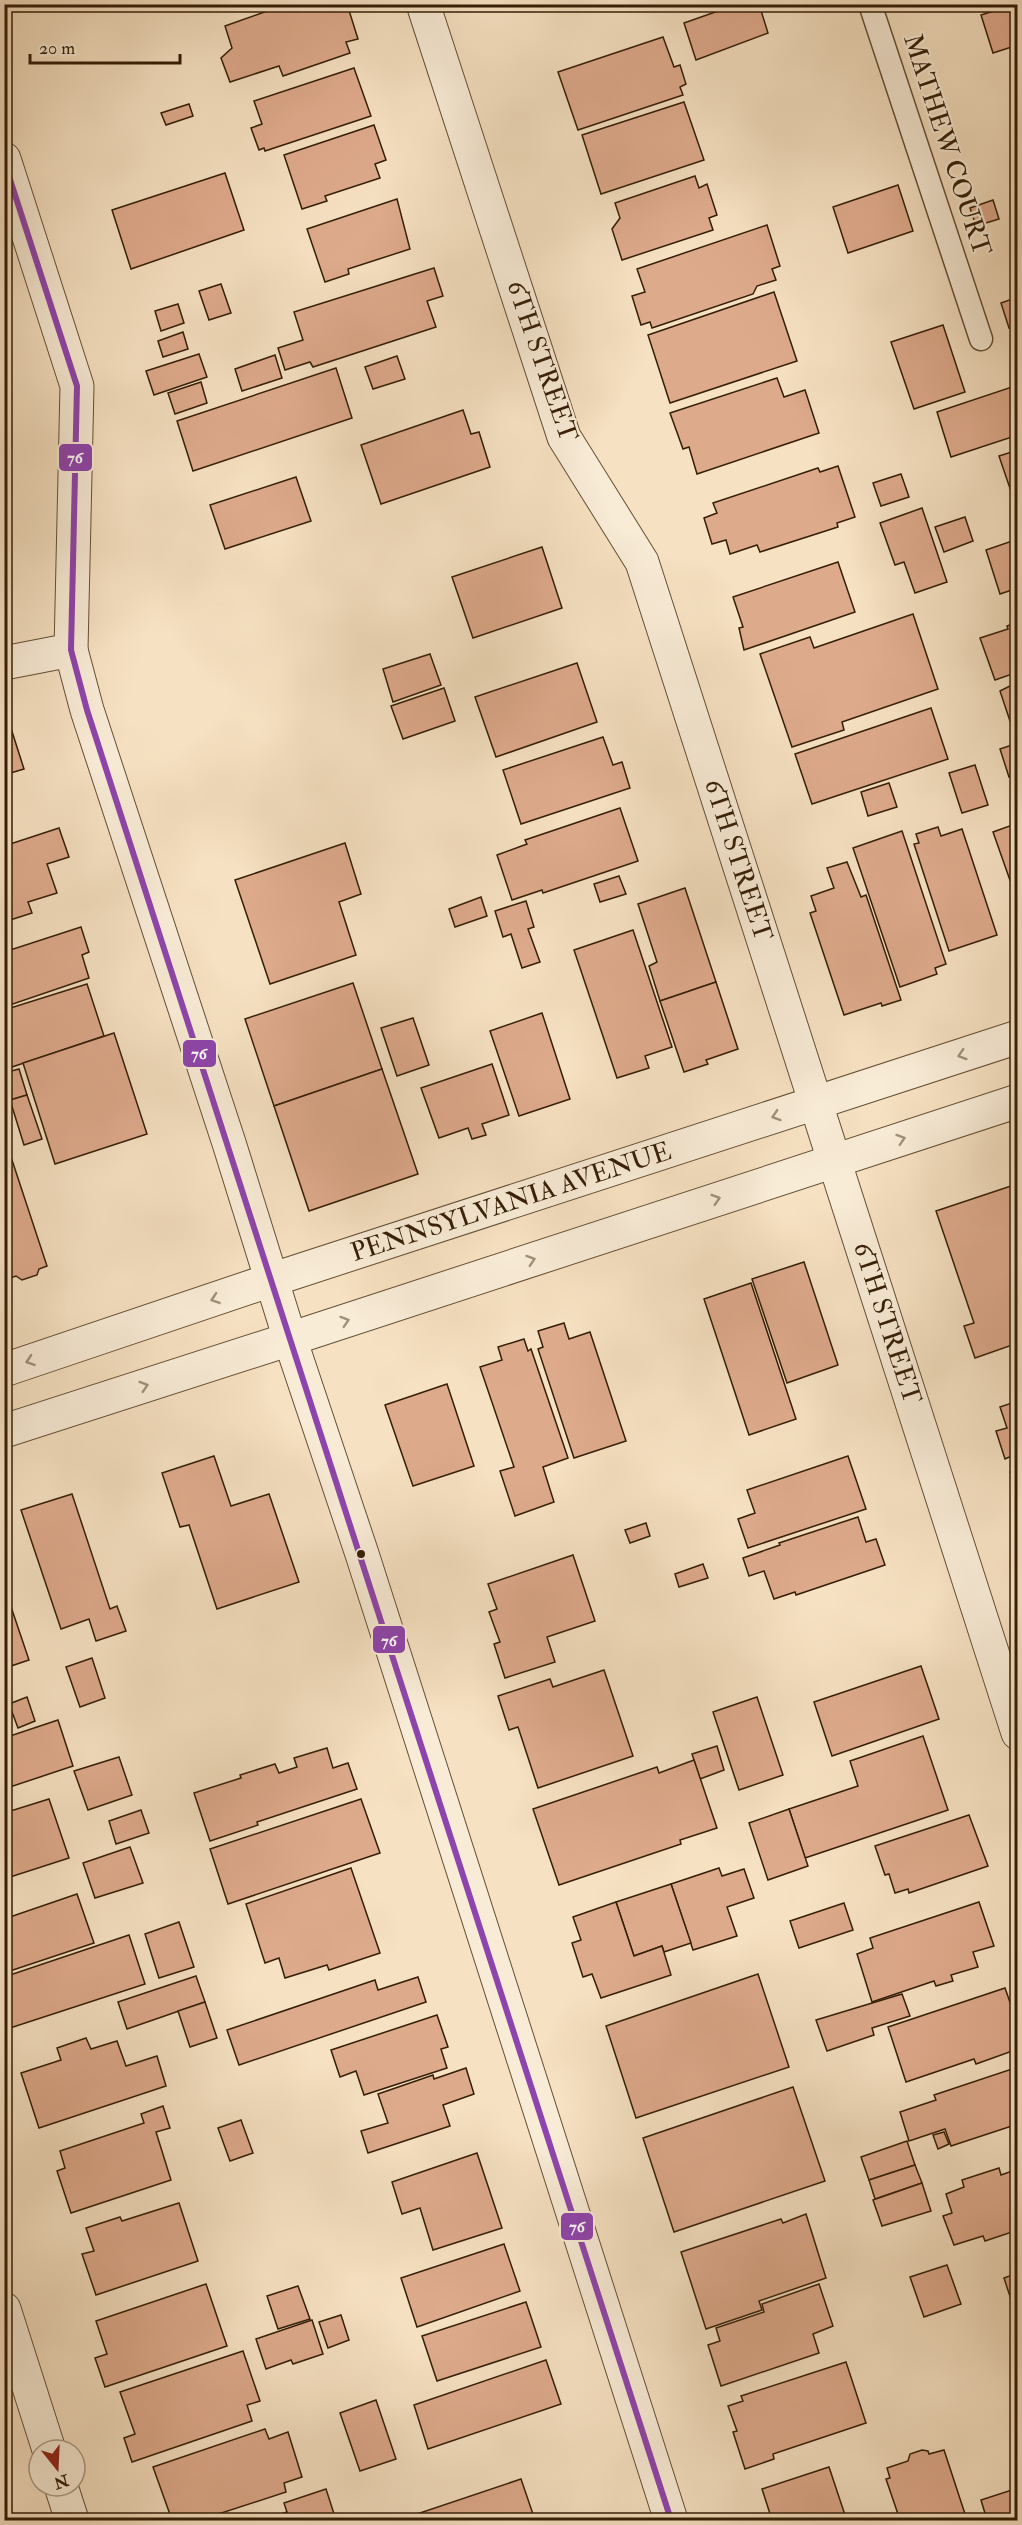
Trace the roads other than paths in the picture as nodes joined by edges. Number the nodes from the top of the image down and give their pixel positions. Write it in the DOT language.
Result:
graph roads {
  1 [pos="423,4"];
  2 [pos="870,4"];
  3 [pos="4,159"];
  4 [pos="981,339"];
  5 [pos="71,650"];
  6 [pos="4,663"];
  7 [pos="1017,1037"];
  8 [pos="1017,1101"];
  9 [pos="817,1103"];
  10 [pos="835,1161"];
  11 [pos="270,1280"];
  12 [pos="290,1339"];
  13 [pos="4,1370"];
  14 [pos="4,1431"];
  15 [pos="1017,1733"];
  16 [pos="4,2309"];
  17 [pos="45,2438"];
  18 [pos="65,2498"];
  19 [pos="72,2520"];
  20 [pos="671,2520"];
  1 -- 9 [label="street, 6TH STREET"];
  2 -- 4 [label="lane, MATHEW COURT"];
  3 -- 5 [label="street"];
  5 -- 6 [label="street"];
  5 -- 11 [label="street"];
  7 -- 9 [label="street, PENNSYLVANIA AVENUE, one-way"];
  10 -- 8 [label="street, one-way"];
  9 -- 10 [label="street, 6TH STREET"];
  9 -- 11 [label="street, PENNSYLVANIA AVENUE, one-way"];
  12 -- 10 [label="street, one-way"];
  10 -- 15 [label="street, 6TH STREET"];
  11 -- 12 [label="street"];
  11 -- 13 [label="street, PENNSYLVANIA AVENUE, one-way"];
  14 -- 12 [label="street, one-way"];
  12 -- 20 [label="street"];
  16 -- 17 [label="street"];
  18 -- 19 [label="street"];
}
